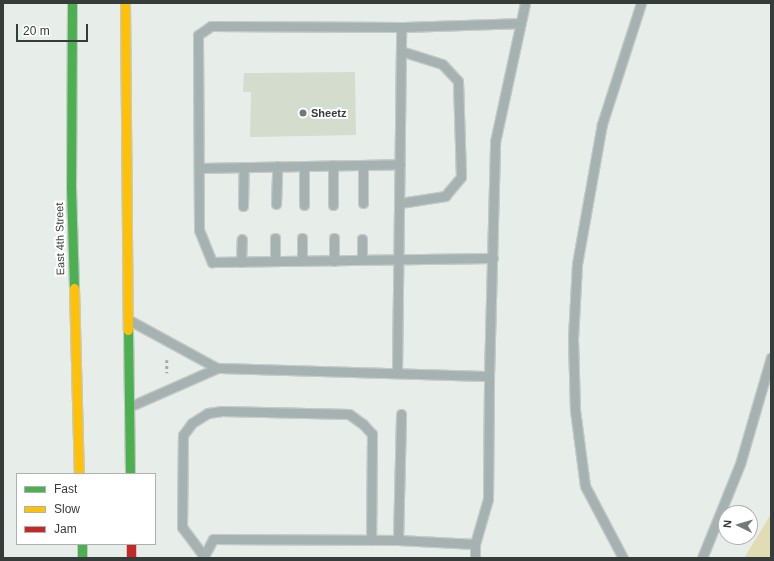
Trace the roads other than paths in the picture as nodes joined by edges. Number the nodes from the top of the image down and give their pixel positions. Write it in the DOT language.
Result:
graph roads {
  1 [pos="72,3"];
  2 [pos="125,3"];
  3 [pos="525,3"];
  4 [pos="641,3"];
  5 [pos="519,23"];
  6 [pos="401,27"];
  7 [pos="401,52"];
  8 [pos="400,164"];
  9 [pos="334,165"];
  10 [pos="363,165"];
  11 [pos="277,166"];
  12 [pos="304,166"];
  13 [pos="244,167"];
  14 [pos="199,168"];
  15 [pos="400,203"];
  16 [pos="276,204"];
  17 [pos="363,204"];
  18 [pos="304,205"];
  19 [pos="333,205"];
  20 [pos="243,206"];
  21 [pos="275,238"];
  22 [pos="302,238"];
  23 [pos="334,238"];
  24 [pos="242,239"];
  25 [pos="362,239"];
  26 [pos="493,258"];
  27 [pos="362,259"];
  28 [pos="396,259"];
  29 [pos="302,260"];
  30 [pos="275,261"];
  31 [pos="334,261"];
  32 [pos="241,262"];
  33 [pos="128,320"];
  34 [pos="771,357"];
  35 [pos="218,368"];
  36 [pos="397,372"];
  37 [pos="489,376"];
  38 [pos="129,406"];
  39 [pos="401,414"];
  40 [pos="79,473"];
  41 [pos="130,473"];
  42 [pos="371,540"];
  43 [pos="398,540"];
  44 [pos="474,544"];
  45 [pos="82,545"];
  46 [pos="131,545"];
  47 [pos="203,557"];
  48 [pos="82,558"];
  49 [pos="131,558"];
  50 [pos="475,558"];
  51 [pos="623,558"];
  52 [pos="702,558"];
  1 -- 40 [label="highway, East 4th Street"];
  2 -- 33 [label="highway"];
  3 -- 5 [label="lane"];
  4 -- 51 [label="lane"];
  5 -- 6 [label="lane"];
  5 -- 26 [label="lane"];
  6 -- 7 [label="lane"];
  6 -- 14 [label="lane"];
  7 -- 8 [label="lane"];
  7 -- 15 [label="lane"];
  8 -- 10 [label="lane"];
  8 -- 15 [label="lane"];
  9 -- 10 [label="lane"];
  9 -- 12 [label="lane"];
  9 -- 19 [label="lane"];
  10 -- 17 [label="lane"];
  11 -- 12 [label="lane"];
  11 -- 13 [label="lane"];
  11 -- 16 [label="lane"];
  12 -- 18 [label="lane"];
  13 -- 14 [label="lane"];
  13 -- 20 [label="lane"];
  14 -- 32 [label="lane"];
  15 -- 28 [label="lane"];
  21 -- 30 [label="lane"];
  22 -- 29 [label="lane"];
  23 -- 31 [label="lane"];
  24 -- 32 [label="lane"];
  25 -- 27 [label="lane"];
  26 -- 28 [label="lane"];
  26 -- 37 [label="lane"];
  27 -- 28 [label="lane"];
  27 -- 31 [label="lane"];
  28 -- 36 [label="lane"];
  29 -- 30 [label="lane"];
  29 -- 31 [label="lane"];
  30 -- 32 [label="lane"];
  33 -- 35 [label="lane"];
  33 -- 38 [label="highway"];
  34 -- 52 [label="lane"];
  35 -- 36 [label="lane"];
  35 -- 38 [label="lane"];
  36 -- 37 [label="lane"];
  37 -- 44 [label="lane"];
  38 -- 41 [label="highway"];
  39 -- 43 [label="lane"];
  42 -- 43 [label="lane"];
  42 -- 47 [label="lane"];
  42 -- 47 [label="lane"];
  43 -- 44 [label="lane"];
  44 -- 50 [label="lane"];
  45 -- 48 [label="highway"];
  46 -- 49 [label="highway"];
}
